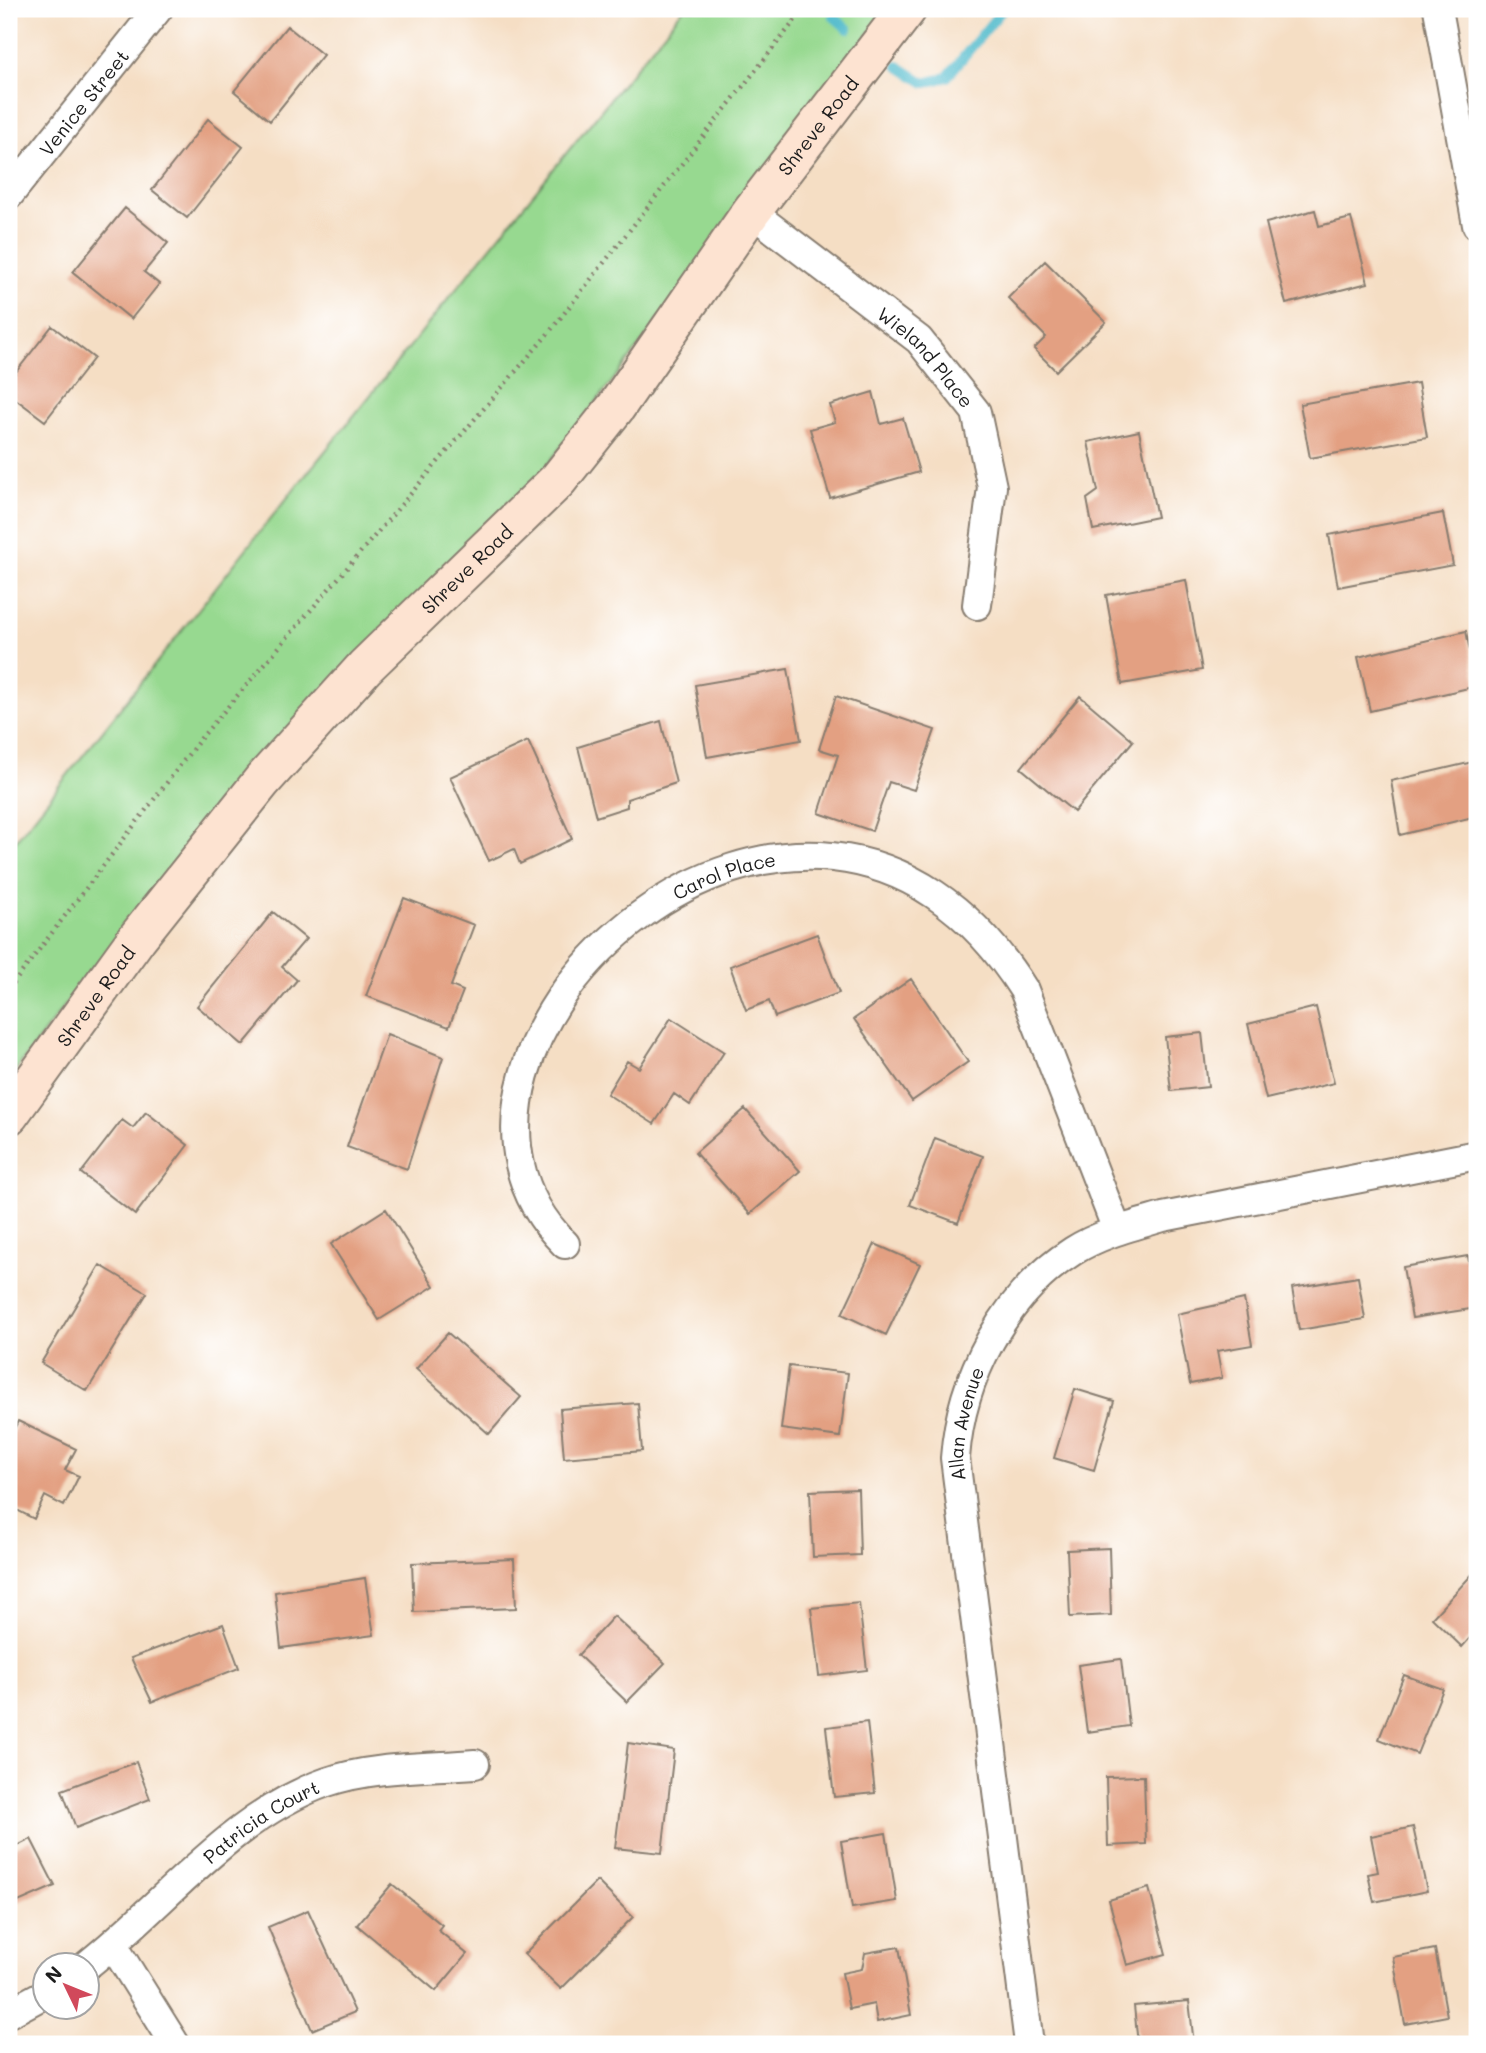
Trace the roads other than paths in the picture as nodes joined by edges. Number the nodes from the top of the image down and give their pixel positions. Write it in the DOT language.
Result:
graph roads {
  1 [pos="158,9"];
  2 [pos="907,9"];
  3 [pos="1438,9"];
  4 [pos="9,195"];
  5 [pos="751,212"];
  6 [pos="1477,225"];
  7 [pos="978,606"];
  8 [pos="9,1115"];
  9 [pos="1477,1155"];
  10 [pos="1118,1230"];
  11 [pos="565,1244"];
  12 [pos="475,1764"];
  13 [pos="113,1945"];
  14 [pos="102,1953"];
  15 [pos="32,2000"];
  16 [pos="9,2012"];
  17 [pos="176,2044"];
  18 [pos="1029,2044"];
  1 -- 4 [label="street, Venice Street"];
  2 -- 5 [label="main road, Shreve Road"];
  3 -- 6 [label="street"];
  5 -- 7 [label="street, Wieland Place"];
  5 -- 8 [label="main road, Shreve Road"];
  9 -- 10 [label="street, Allan Avenue"];
  10 -- 11 [label="street, Carol Place"];
  10 -- 18 [label="street, Allan Avenue"];
  12 -- 13 [label="street, Patricia Court"];
  13 -- 14 [label="street, Patricia Court"];
  13 -- 17 [label="street"];
  15 -- 16 [label="street"];
}
